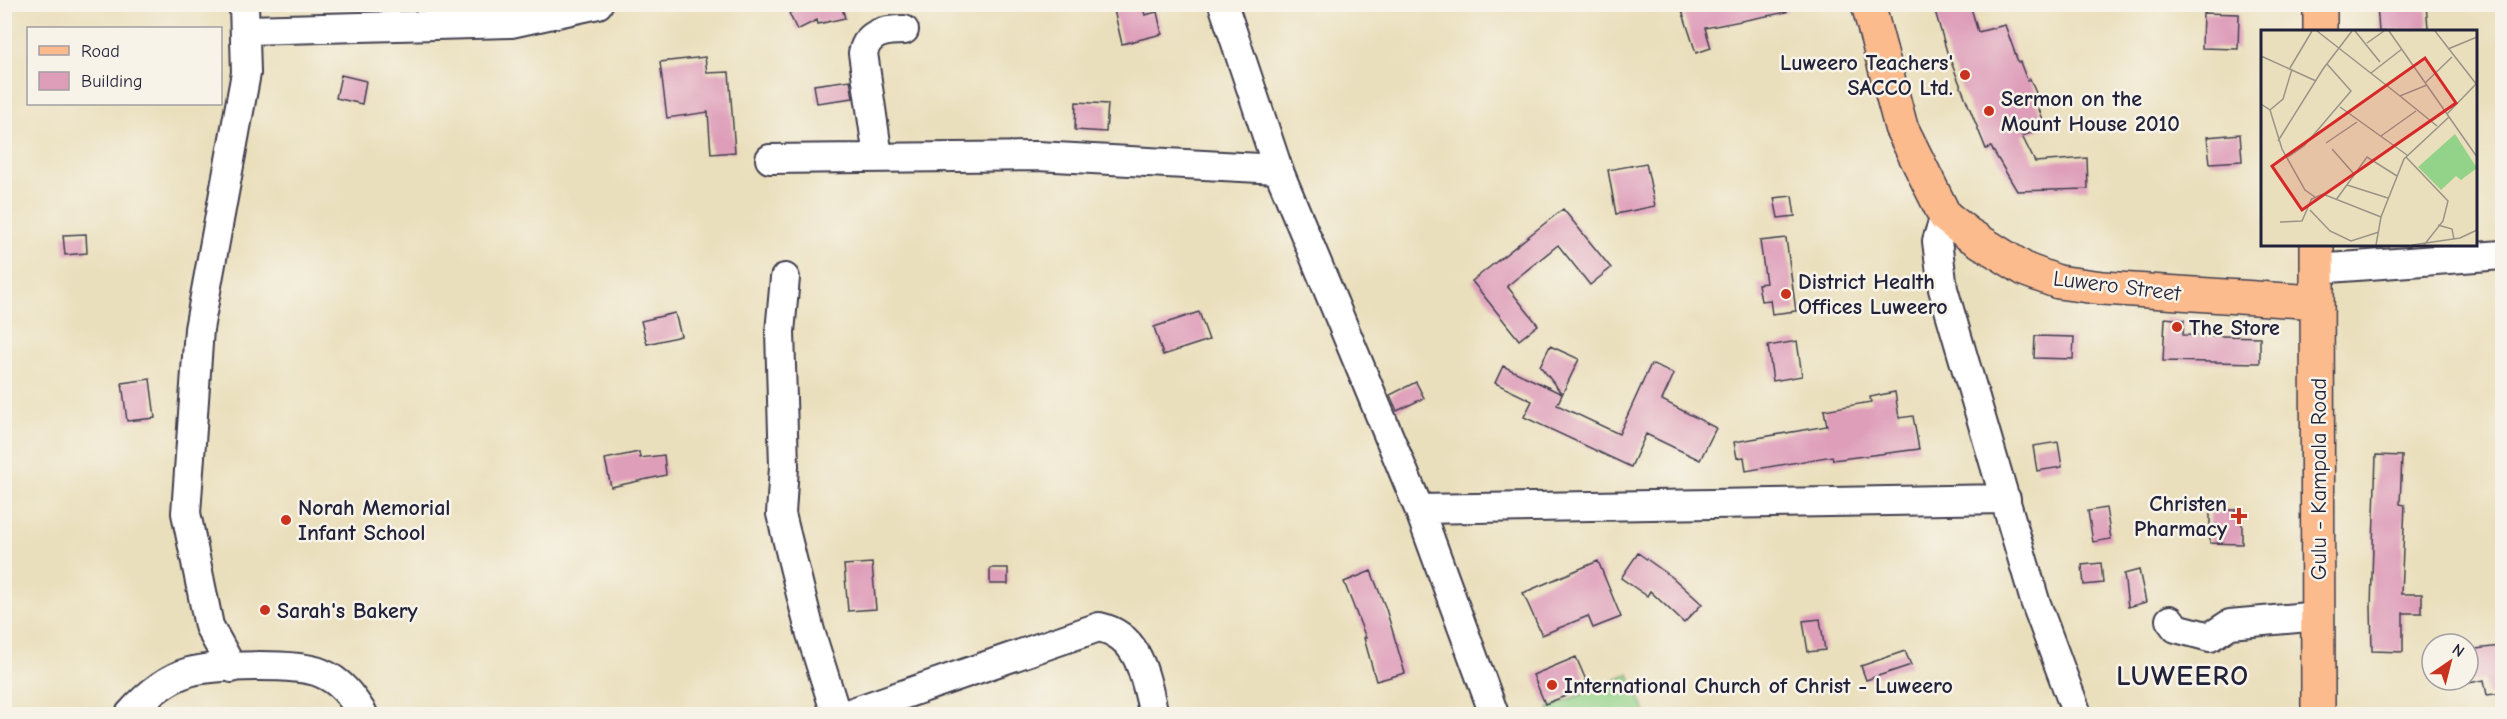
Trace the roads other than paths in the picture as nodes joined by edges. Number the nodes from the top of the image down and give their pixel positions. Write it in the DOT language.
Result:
graph roads {
  1 [pos="598,4"];
  2 [pos="1223,4"];
  3 [pos="1868,4"];
  4 [pos="2320,4"];
  5 [pos="245,17"];
  6 [pos="904,30"];
  7 [pos="2320,30"];
  8 [pos="878,157"];
  9 [pos="770,159"];
  10 [pos="1278,169"];
  11 [pos="1945,216"];
  12 [pos="2502,255"];
  13 [pos="2316,257"];
  14 [pos="785,278"];
  15 [pos="2316,302"];
  16 [pos="2006,499"];
  17 [pos="1419,509"];
  18 [pos="2319,616"];
  19 [pos="2170,620"];
  20 [pos="209,626"];
  21 [pos="232,668"];
  22 [pos="190,672"];
  23 [pos="130,714"];
  24 [pos="363,714"];
  25 [pos="836,714"];
  26 [pos="847,714"];
  27 [pos="1154,714"];
  28 [pos="1494,714"];
  29 [pos="2077,714"];
  30 [pos="2319,714"];
  1 -- 5 [label="street"];
  2 -- 10 [label="street"];
  3 -- 11 [label="main road, Luwero Street"];
  4 -- 7 [label="main road"];
  5 -- 20 [label="street"];
  6 -- 8 [label="street"];
  8 -- 9 [label="street"];
  8 -- 10 [label="street"];
  10 -- 17 [label="street"];
  11 -- 15 [label="main road, Luwero Street"];
  11 -- 16 [label="street"];
  12 -- 13 [label="street"];
  13 -- 15 [label="main road, Gulu - Kampala Road"];
  14 -- 25 [label="street"];
  15 -- 18 [label="main road, Gulu - Kampala Road"];
  16 -- 17 [label="street"];
  16 -- 29 [label="street"];
  17 -- 28 [label="street"];
  18 -- 19 [label="street"];
  18 -- 30 [label="main road, Gulu - Kampala Road"];
  20 -- 21 [label="street"];
  20 -- 22 [label="street"];
  21 -- 22 [label="street"];
  21 -- 24 [label="street"];
  22 -- 23 [label="street"];
  26 -- 27 [label="street"];
}
